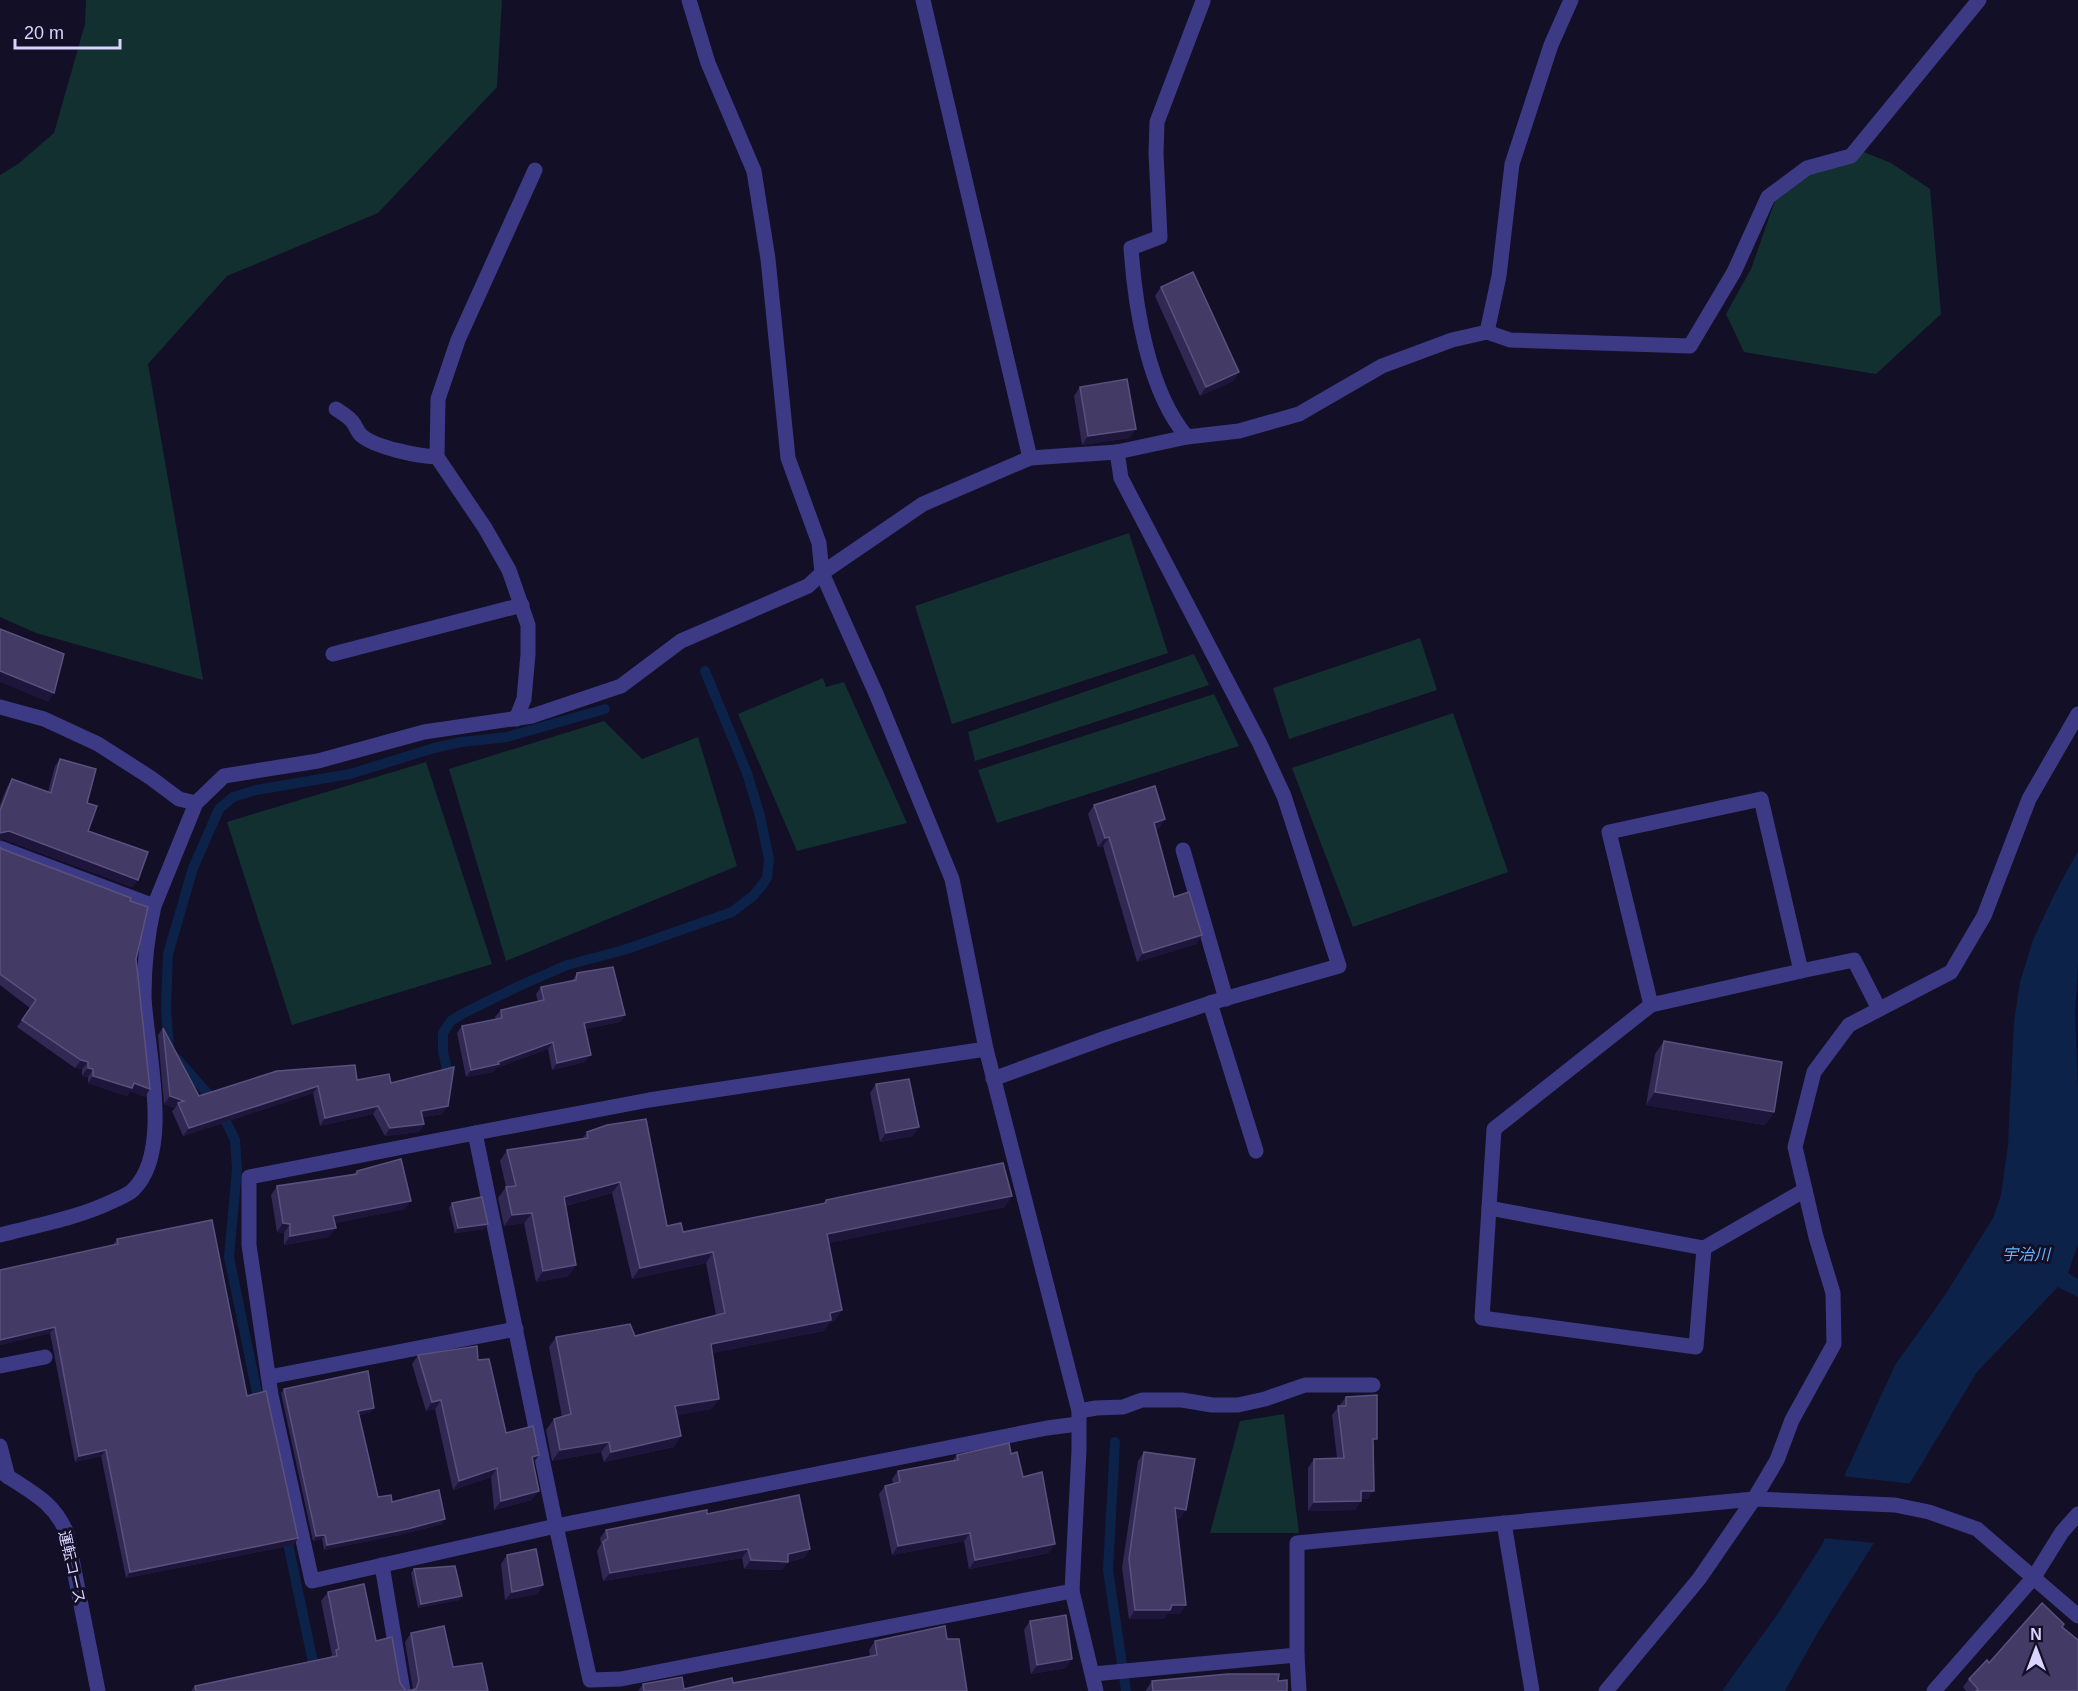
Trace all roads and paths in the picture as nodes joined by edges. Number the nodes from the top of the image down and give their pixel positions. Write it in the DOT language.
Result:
graph roads {
  1 [pos="689,0"];
  2 [pos="923,0"];
  3 [pos="1571,0"];
  4 [pos="1979,0"];
  5 [pos="1203,2"];
  6 [pos="535,170"];
  7 [pos="1487,332"];
  8 [pos="336,409"];
  9 [pos="1187,437"];
  10 [pos="1117,452"];
  11 [pos="436,457"];
  12 [pos="1030,458"];
  13 [pos="822,573"];
  14 [pos="522,605"];
  15 [pos="333,654"];
  16 [pos="0,706"];
  17 [pos="2078,714"];
  18 [pos="516,719"];
  19 [pos="196,802"];
  20 [pos="0,848"];
  21 [pos="1183,850"];
  22 [pos="154,906"];
  23 [pos="1801,970"];
  24 [pos="1226,999"];
  25 [pos="1210,1003"];
  26 [pos="1651,1005"];
  27 [pos="1879,1010"];
  28 [pos="986,1049"];
  29 [pos="993,1079"];
  30 [pos="475,1133"];
  31 [pos="1256,1151"];
  32 [pos="1805,1190"];
  33 [pos="1489,1208"];
  34 [pos="0,1234"];
  35 [pos="1704,1248"];
  36 [pos="516,1329"];
  37 [pos="45,1357"];
  38 [pos="0,1366"];
  39 [pos="269,1377"];
  40 [pos="1373,1385"];
  41 [pos="1078,1417"];
  42 [pos="0,1446"];
  43 [pos="4,1474"];
  44 [pos="1754,1499"];
  45 [pos="2078,1514"];
  46 [pos="1504,1523"];
  47 [pos="556,1526"];
  48 [pos="382,1565"];
  49 [pos="2034,1577"];
  50 [pos="1072,1591"];
  51 [pos="2078,1616"];
  52 [pos="1297,1655"];
  53 [pos="1093,1674"];
  54 [pos="98,1691"];
  55 [pos="403,1691"];
  56 [pos="1096,1691"];
  57 [pos="1299,1691"];
  58 [pos="1532,1691"];
  59 [pos="1606,1691"];
  60 [pos="1934,1691"];
  1 -- 13 [label="street"];
  2 -- 12 [label="street"];
  3 -- 7 [label="street"];
  4 -- 7 [label="street"];
  5 -- 9 [label="street"];
  6 -- 11 [label="street"];
  7 -- 9 [label="street"];
  8 -- 11 [label="street"];
  9 -- 10 [label="street"];
  10 -- 12 [label="street"];
  10 -- 24 [label="street"];
  11 -- 14 [label="street"];
  12 -- 13 [label="street"];
  13 -- 18 [label="street"];
  13 -- 28 [label="street"];
  14 -- 15 [label="street"];
  14 -- 18 [label="street"];
  16 -- 19 [label="street"];
  17 -- 27 [label="street"];
  18 -- 19 [label="street"];
  19 -- 22 [label="street"];
  20 -- 22 [label="street"];
  21 -- 24 [label="street"];
  22 -- 34 [label="street"];
  23 -- 26 [label="street"];
  23 -- 26 [label="street"];
  23 -- 27 [label="street"];
  24 -- 25 [label="street"];
  25 -- 29 [label="street"];
  25 -- 31 [label="street"];
  26 -- 33 [label="street"];
  27 -- 32 [label="street"];
  28 -- 29 [label="street"];
  28 -- 30 [label="street"];
  29 -- 41 [label="street"];
  30 -- 36 [label="street"];
  30 -- 39 [label="street"];
  32 -- 35 [label="street"];
  32 -- 44 [label="street"];
  33 -- 35 [label="street"];
  33 -- 35 [label="street"];
  36 -- 39 [label="street"];
  36 -- 47 [label="street"];
  37 -- 38 [label="street"];
  39 -- 48 [label="street"];
  40 -- 41 [label="street"];
  41 -- 47 [label="street"];
  41 -- 50 [label="street"];
  42 -- 43 [label="street"];
  43 -- 54 [label="street, 運転コース"];
  44 -- 46 [label="street"];
  44 -- 49 [label="street"];
  44 -- 59 [label="street"];
  45 -- 49 [label="street"];
  46 -- 52 [label="street"];
  46 -- 58 [label="street"];
  47 -- 48 [label="street"];
  47 -- 50 [label="street"];
  48 -- 55 [label="street"];
  49 -- 51 [label="street"];
  49 -- 60 [label="street"];
  50 -- 53 [label="street"];
  52 -- 53 [label="street"];
  52 -- 57 [label="street"];
  53 -- 56 [label="street"];
}
